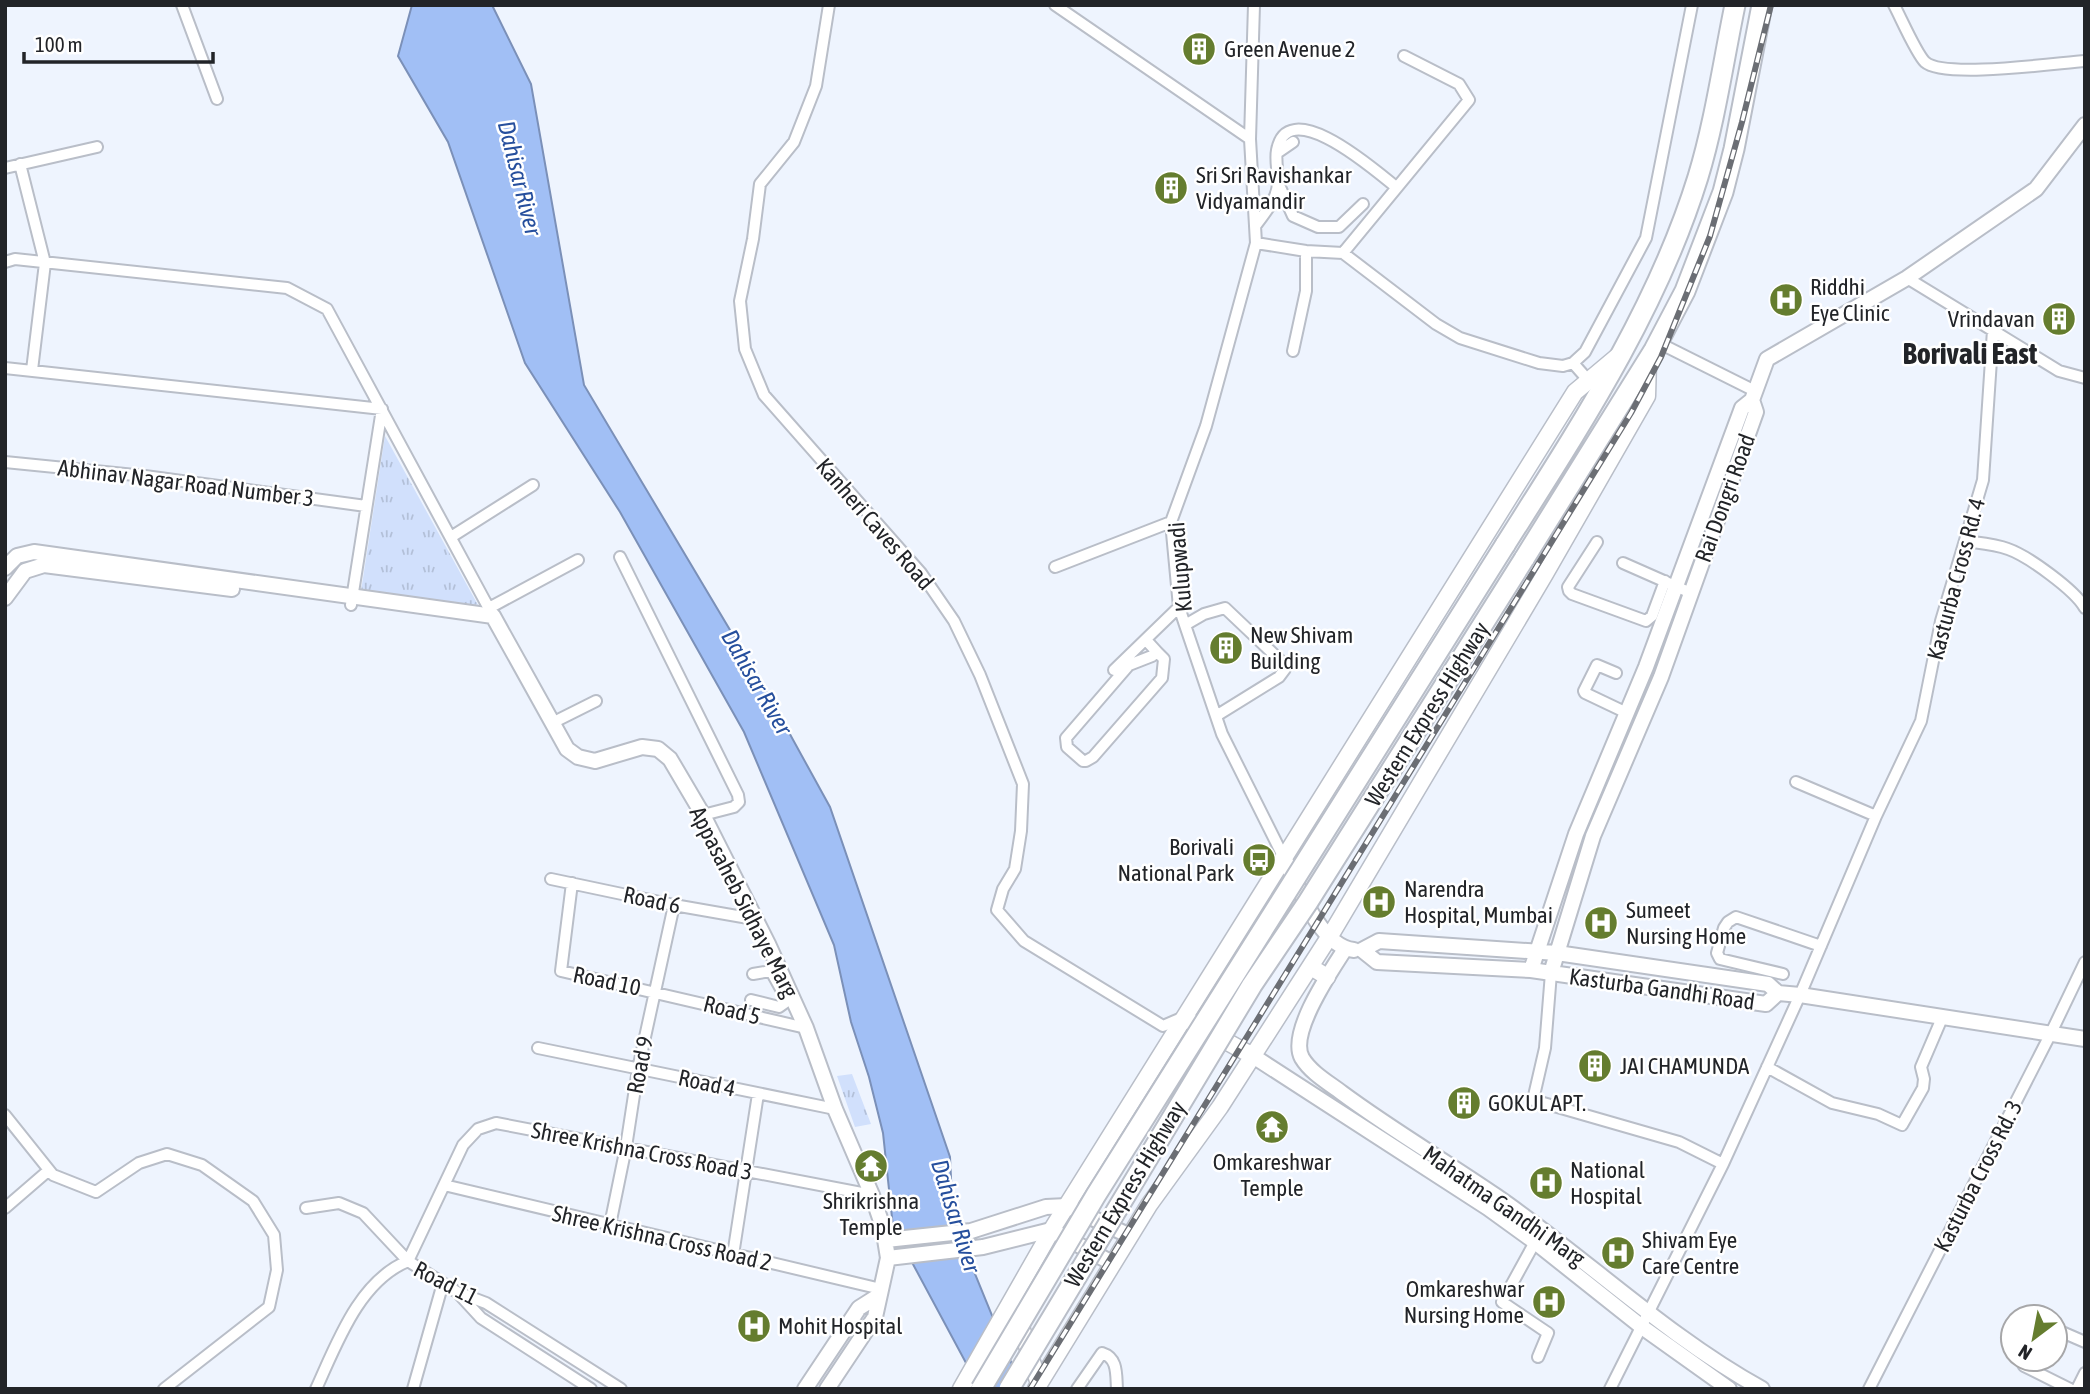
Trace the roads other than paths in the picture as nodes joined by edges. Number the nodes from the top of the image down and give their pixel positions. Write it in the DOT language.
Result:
graph roads {
  1 [pos="182,5"];
  2 [pos="829,5"];
  3 [pos="1055,5"];
  4 [pos="1254,5"];
  5 [pos="1692,5"];
  6 [pos="1735,5"];
  7 [pos="1762,5"];
  8 [pos="1894,5"];
  9 [pos="1404,57"];
  10 [pos="2085,61"];
  11 [pos="217,99"];
  12 [pos="2085,125"];
  13 [pos="1250,139"];
  14 [pos="1293,142"];
  15 [pos="97,147"];
  16 [pos="1277,153"];
  17 [pos="20,164"];
  18 [pos="5,168"];
  19 [pos="1279,185"];
  20 [pos="1396,187"];
  21 [pos="1363,205"];
  22 [pos="1256,225"];
  23 [pos="1256,243"];
  24 [pos="1306,251"];
  25 [pos="1343,253"];
  26 [pos="5,262"];
  27 [pos="45,263"];
  28 [pos="1906,278"];
  29 [pos="1993,330"];
  30 [pos="1659,343"];
  31 [pos="1293,351"];
  32 [pos="1623,352"];
  33 [pos="1648,361"];
  34 [pos="1573,363"];
  35 [pos="5,368"];
  36 [pos="32,370"];
  37 [pos="2085,378"];
  38 [pos="1588,380"];
  39 [pos="1753,395"];
  40 [pos="382,410"];
  41 [pos="5,462"];
  42 [pos="533,485"];
  43 [pos="366,506"];
  44 [pos="1171,522"];
  45 [pos="451,537"];
  46 [pos="1965,541"];
  47 [pos="1597,542"];
  48 [pos="620,557"];
  49 [pos="578,560"];
  50 [pos="1623,563"];
  51 [pos="1055,567"];
  52 [pos="5,568"];
  53 [pos="140,572"];
  54 [pos="1671,584"];
  55 [pos="1691,593"];
  56 [pos="5,598"];
  57 [pos="351,601"];
  58 [pos="1180,607"];
  59 [pos="2085,608"];
  60 [pos="493,615"];
  61 [pos="1185,625"];
  62 [pos="1146,640"];
  63 [pos="1157,652"];
  64 [pos="1114,670"];
  65 [pos="1616,673"];
  66 [pos="1639,684"];
  67 [pos="1655,691"];
  68 [pos="596,701"];
  69 [pos="1627,713"];
  70 [pos="1216,716"];
  71 [pos="552,723"];
  72 [pos="1611,752"];
  73 [pos="1626,760"];
  74 [pos="1796,782"];
  75 [pos="703,816"];
  76 [pos="1876,816"];
  77 [pos="1283,856"];
  78 [pos="551,879"];
  79 [pos="572,883"];
  80 [pos="674,905"];
  81 [pos="754,919"];
  82 [pos="1325,945"];
  83 [pos="1821,946"];
  84 [pos="1345,949"];
  85 [pos="1362,950"];
  86 [pos="1536,951"];
  87 [pos="1557,953"];
  88 [pos="2085,962"];
  89 [pos="1311,967"];
  90 [pos="775,970"];
  91 [pos="1531,970"];
  92 [pos="1551,973"];
  93 [pos="753,974"];
  94 [pos="1783,974"];
  95 [pos="1327,976"];
  96 [pos="657,992"];
  97 [pos="1779,993"];
  98 [pos="1800,995"];
  99 [pos="751,1000"];
  100 [pos="766,1003"];
  101 [pos="1184,1017"];
  102 [pos="1942,1017"];
  103 [pos="766,1018"];
  104 [pos="806,1028"];
  105 [pos="2050,1035"];
  106 [pos="2085,1039"];
  107 [pos="538,1048"];
  108 [pos="1253,1056"];
  109 [pos="1767,1067"];
  110 [pos="638,1069"];
  111 [pos="758,1094"];
  112 [pos="835,1110"];
  113 [pos="5,1115"];
  114 [pos="626,1147"];
  115 [pos="1723,1164"];
  116 [pos="48,1170"];
  117 [pos="746,1170"];
  118 [pos="444,1185"];
  119 [pos="872,1195"];
  120 [pos="1068,1206"];
  121 [pos="5,1208"];
  122 [pos="306,1208"];
  123 [pos="610,1226"];
  124 [pos="1051,1230"];
  125 [pos="1130,1236"];
  126 [pos="886,1240"];
  127 [pos="1535,1242"];
  128 [pos="733,1255"];
  129 [pos="888,1258"];
  130 [pos="408,1261"];
  131 [pos="1112,1263"];
  132 [pos="443,1283"];
  133 [pos="457,1292"];
  134 [pos="880,1292"];
  135 [pos="1012,1298"];
  136 [pos="1649,1312"];
  137 [pos="1642,1326"];
  138 [pos="1538,1357"];
  139 [pos="2038,1373"];
  140 [pos="2085,1373"];
  141 [pos="1037,1387"];
  142 [pos="164,1389"];
  143 [pos="316,1389"];
  144 [pos="413,1389"];
  145 [pos="591,1389"];
  146 [pos="621,1389"];
  147 [pos="805,1389"];
  148 [pos="827,1389"];
  149 [pos="961,1389"];
  150 [pos="981,1389"];
  151 [pos="1009,1389"];
  152 [pos="1077,1389"];
  153 [pos="1118,1389"];
  154 [pos="1609,1389"];
  155 [pos="1729,1389"];
  156 [pos="1762,1389"];
  157 [pos="1869,1389"];
  158 [pos="2070,1389"];
  159 [pos="2077,1389"];
  1 -- 11 [label="street"];
  2 -- 101 [label="street, Kanheri Caves Road"];
  3 -- 13 [label="street"];
  4 -- 13 [label="street, Kulupwadi"];
  5 -- 34 [label="street"];
  6 -- 32 [label="highway, Western Express Highway"];
  7 -- 30 [label="highway, Western Express Highway"];
  8 -- 10 [label="street"];
  9 -- 20 [label="street"];
  12 -- 28 [label="street, Rai Dongri Road"];
  13 -- 22 [label="street, Kulupwadi"];
  14 -- 16 [label="street"];
  15 -- 17 [label="street"];
  16 -- 19 [label="street"];
  16 -- 20 [label="street"];
  17 -- 18 [label="street"];
  17 -- 27 [label="street"];
  19 -- 21 [label="street"];
  19 -- 22 [label="street"];
  20 -- 25 [label="street"];
  22 -- 23 [label="street, Kulupwadi"];
  23 -- 24 [label="street"];
  23 -- 44 [label="street, Kulupwadi"];
  24 -- 25 [label="street"];
  24 -- 31 [label="street"];
  25 -- 34 [label="street"];
  26 -- 27 [label="street"];
  27 -- 36 [label="street"];
  27 -- 40 [label="street"];
  28 -- 29 [label="street"];
  28 -- 39 [label="street, Rai Dongri Road"];
  29 -- 37 [label="street"];
  29 -- 46 [label="street, Kasturba Cross Rd. 4"];
  30 -- 33 [label="highway, Western Express Highway"];
  30 -- 39 [label="street"];
  32 -- 38 [label="main road"];
  32 -- 150 [label="highway, Western Express Highway, bridge"];
  33 -- 82 [label="main road"];
  33 -- 151 [label="highway, Western Express Highway, bridge"];
  34 -- 38 [label="street"];
  35 -- 36 [label="street"];
  36 -- 40 [label="street"];
  38 -- 77 [label="main road"];
  39 -- 54 [label="street"];
  39 -- 55 [label="street, Rai Dongri Road"];
  40 -- 43 [label="street"];
  40 -- 45 [label="street"];
  41 -- 43 [label="street, Abhinav Nagar Road Number 3"];
  42 -- 45 [label="street"];
  43 -- 57 [label="street"];
  44 -- 51 [label="street"];
  44 -- 58 [label="street, Kulupwadi"];
  45 -- 60 [label="street"];
  46 -- 59 [label="street"];
  46 -- 76 [label="street, Kasturba Cross Rd. 4"];
  47 -- 54 [label="street"];
  48 -- 75 [label="street"];
  49 -- 60 [label="street"];
  50 -- 54 [label="street"];
  52 -- 53 [label="street"];
  53 -- 56 [label="street"];
  53 -- 57 [label="street"];
  54 -- 55 [label="street"];
  54 -- 66 [label="street"];
  55 -- 67 [label="street, Rai Dongri Road"];
  57 -- 60 [label="street"];
  58 -- 61 [label="street, Kulupwadi"];
  58 -- 62 [label="street"];
  60 -- 71 [label="street, Appasaheb Sidhaye Marg"];
  61 -- 70 [label="street, Kulupwadi"];
  61 -- 70 [label="street"];
  62 -- 63 [label="street"];
  62 -- 64 [label="street"];
  63 -- 63 [label="street"];
  65 -- 69 [label="street"];
  66 -- 67 [label="street"];
  66 -- 69 [label="street"];
  67 -- 73 [label="street, Rai Dongri Road"];
  68 -- 71 [label="street"];
  69 -- 72 [label="street"];
  70 -- 77 [label="street, Kulupwadi"];
  71 -- 75 [label="street, Appasaheb Sidhaye Marg"];
  72 -- 73 [label="street"];
  72 -- 86 [label="street"];
  73 -- 87 [label="street, Rai Dongri Road"];
  74 -- 76 [label="street"];
  75 -- 81 [label="street, Appasaheb Sidhaye Marg"];
  76 -- 83 [label="street, Kasturba Cross Rd. 4"];
  77 -- 82 [label="street, Kulupwadi"];
  77 -- 101 [label="main road"];
  78 -- 79 [label="street, Road 6"];
  79 -- 80 [label="street, Road 6"];
  79 -- 96 [label="street, Road 10"];
  80 -- 81 [label="street, Road 6"];
  80 -- 96 [label="street, Road 9"];
  81 -- 90 [label="street, Appasaheb Sidhaye Marg"];
  82 -- 84 [label="street, Kulupwadi"];
  82 -- 89 [label="main road"];
  83 -- 94 [label="street"];
  83 -- 98 [label="street, Kasturba Cross Rd. 4"];
  84 -- 85 [label="street"];
  84 -- 95 [label="street"];
  85 -- 86 [label="street"];
  85 -- 91 [label="street, Kasturba Gandhi Road"];
  86 -- 87 [label="street"];
  86 -- 91 [label="street"];
  87 -- 92 [label="street, Rai Dongri Road"];
  87 -- 97 [label="street"];
  88 -- 105 [label="street, Kasturba Cross Rd. 3"];
  89 -- 95 [label="main road"];
  89 -- 108 [label="main road"];
  90 -- 93 [label="street"];
  90 -- 100 [label="street"];
  90 -- 104 [label="street, Appasaheb Sidhaye Marg"];
  91 -- 92 [label="street, Kasturba Gandhi Road"];
  92 -- 97 [label="street, Kasturba Gandhi Road"];
  92 -- 115 [label="street"];
  95 -- 136 [label="street, Mahatma Gandhi Marg"];
  96 -- 103 [label="street, Road 5"];
  96 -- 110 [label="street, Road 9"];
  97 -- 98 [label="street, Kasturba Gandhi Road"];
  98 -- 102 [label="street, Kasturba Gandhi Road"];
  98 -- 109 [label="street, Kasturba Cross Rd. 4"];
  99 -- 100 [label="street"];
  100 -- 103 [label="street"];
  101 -- 108 [label="main road"];
  101 -- 120 [label="main road"];
  102 -- 105 [label="street, Kasturba Gandhi Road"];
  102 -- 109 [label="street"];
  103 -- 104 [label="street, Road 5"];
  104 -- 112 [label="street, Appasaheb Sidhaye Marg"];
  105 -- 106 [label="street, Kasturba Gandhi Road"];
  105 -- 157 [label="street, Kasturba Cross Rd. 3"];
  107 -- 110 [label="street, Road 4"];
  108 -- 125 [label="main road"];
  108 -- 127 [label="street"];
  109 -- 115 [label="street, Kasturba Cross Rd. 4"];
  110 -- 111 [label="street, Road 4"];
  110 -- 114 [label="street, Road 9"];
  111 -- 112 [label="street, Road 4"];
  111 -- 117 [label="street"];
  112 -- 119 [label="street, Appasaheb Sidhaye Marg"];
  113 -- 116 [label="street"];
  114 -- 117 [label="street, Shree Krishna Cross Road 3"];
  114 -- 118 [label="street, Shree Krishna Cross Road 3"];
  114 -- 123 [label="street, Road 9"];
  115 -- 136 [label="street, Kasturba Cross Rd. 4"];
  116 -- 121 [label="street"];
  116 -- 142 [label="street"];
  117 -- 119 [label="street, Shree Krishna Cross Road 3"];
  117 -- 128 [label="street"];
  118 -- 123 [label="street, Shree Krishna Cross Road 2"];
  118 -- 130 [label="street, Shree Krishna Cross Road 3"];
  119 -- 126 [label="street, Appasaheb Sidhaye Marg"];
  120 -- 124 [label="main road"];
  120 -- 125 [label="street"];
  120 -- 126 [label="street"];
  122 -- 130 [label="street"];
  123 -- 128 [label="street, Shree Krishna Cross Road 2"];
  124 -- 129 [label="street"];
  124 -- 131 [label="street"];
  124 -- 135 [label="main road"];
  125 -- 131 [label="main road"];
  126 -- 129 [label="street, Appasaheb Sidhaye Marg"];
  127 -- 137 [label="street"];
  127 -- 138 [label="street"];
  128 -- 134 [label="street, Shree Krishna Cross Road 2"];
  129 -- 134 [label="street, Appasaheb Sidhaye Marg"];
  130 -- 132 [label="street, Road 11"];
  130 -- 143 [label="street, Road 11"];
  131 -- 141 [label="main road"];
  132 -- 133 [label="street, Road 11"];
  132 -- 144 [label="street"];
  133 -- 145 [label="street"];
  133 -- 146 [label="street, Road 11"];
  134 -- 147 [label="street"];
  134 -- 148 [label="street, Appasaheb Sidhaye Marg"];
  135 -- 141 [label="main road"];
  135 -- 149 [label="main road"];
  136 -- 137 [label="street, Kasturba Cross Rd. 4"];
  136 -- 156 [label="street, Mahatma Gandhi Marg"];
  137 -- 154 [label="street, Kasturba Cross Rd. 4"];
  137 -- 155 [label="street"];
  139 -- 158 [label="street"];
  140 -- 159 [label="street"];
  152 -- 153 [label="street"];
}
